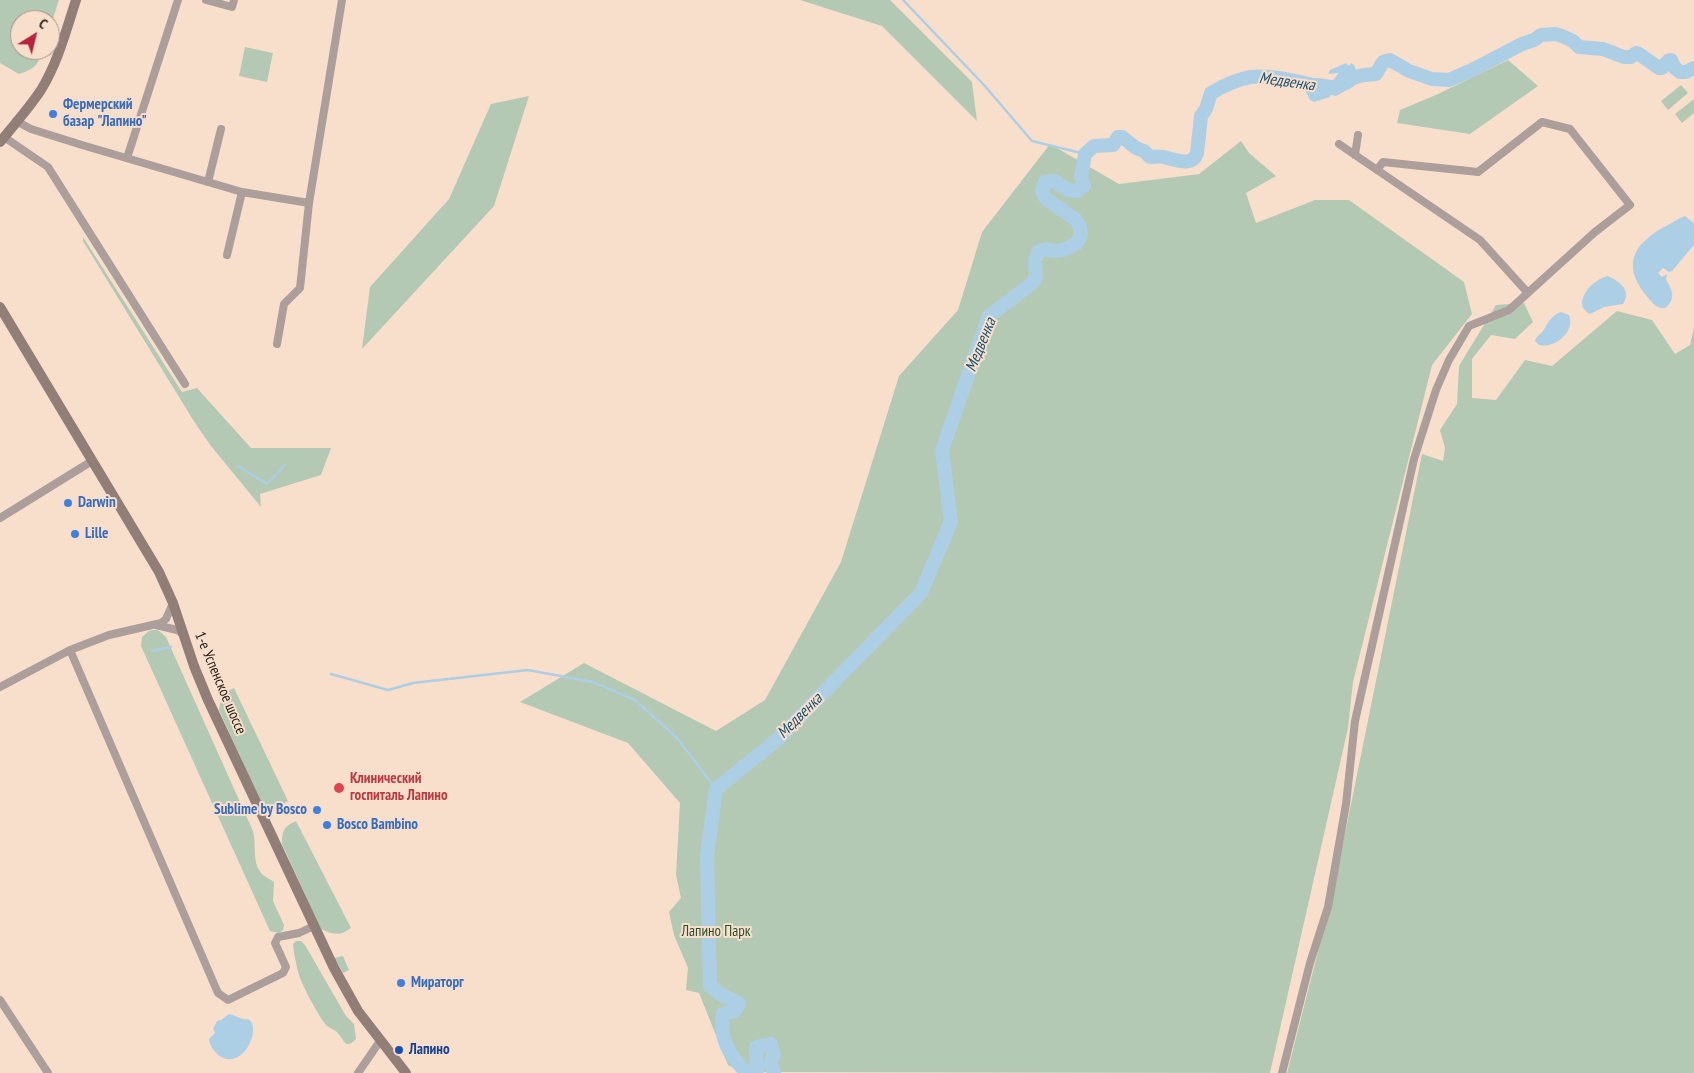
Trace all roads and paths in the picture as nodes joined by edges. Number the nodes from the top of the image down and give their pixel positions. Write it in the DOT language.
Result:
graph roads {
  1 [pos="76,0"];
  2 [pos="178,0"];
  3 [pos="206,0"];
  4 [pos="234,0"];
  5 [pos="342,0"];
  6 [pos="16,121"];
  7 [pos="221,129"];
  8 [pos="1358,135"];
  9 [pos="2,139"];
  10 [pos="1338,144"];
  11 [pos="1354,155"];
  12 [pos="127,158"];
  13 [pos="1377,170"];
  14 [pos="208,182"];
  15 [pos="242,192"];
  16 [pos="309,203"];
  17 [pos="227,255"];
  18 [pos="1528,293"];
  19 [pos="0,307"];
  20 [pos="277,344"];
  21 [pos="185,384"];
  22 [pos="92,461"];
  23 [pos="0,518"];
  24 [pos="173,603"];
  25 [pos="154,625"];
  26 [pos="183,634"];
  27 [pos="70,650"];
  28 [pos="0,687"];
  29 [pos="314,926"];
  30 [pos="0,1000"];
  31 [pos="380,1041"];
  32 [pos="48,1073"];
  33 [pos="358,1073"];
  34 [pos="406,1073"];
  35 [pos="1282,1073"];
  1 -- 6 [label="main road"];
  2 -- 12 [label="street"];
  3 -- 4 [label="street"];
  5 -- 16 [label="street"];
  6 -- 9 [label="main road"];
  6 -- 12 [label="street"];
  7 -- 14 [label="street"];
  8 -- 11 [label="street"];
  9 -- 21 [label="street"];
  10 -- 11 [label="street"];
  11 -- 13 [label="street"];
  12 -- 14 [label="street"];
  13 -- 18 [label="street"];
  13 -- 18 [label="street"];
  14 -- 15 [label="street"];
  15 -- 16 [label="street"];
  15 -- 17 [label="street"];
  16 -- 20 [label="street"];
  18 -- 35 [label="street"];
  19 -- 22 [label="main road, 1-е Успенское шоссе"];
  22 -- 23 [label="street"];
  22 -- 24 [label="main road, 1-е Успенское шоссе"];
  24 -- 25 [label="street"];
  24 -- 26 [label="main road, 1-е Успенское шоссе"];
  25 -- 26 [label="street"];
  25 -- 27 [label="street"];
  26 -- 29 [label="main road, 1-е Успенское шоссе"];
  27 -- 28 [label="street"];
  27 -- 29 [label="street"];
  29 -- 31 [label="main road, 1-е Успенское шоссе"];
  30 -- 32 [label="street"];
  31 -- 33 [label="street"];
  31 -- 34 [label="main road, 1-е Успенское шоссе"];
}
